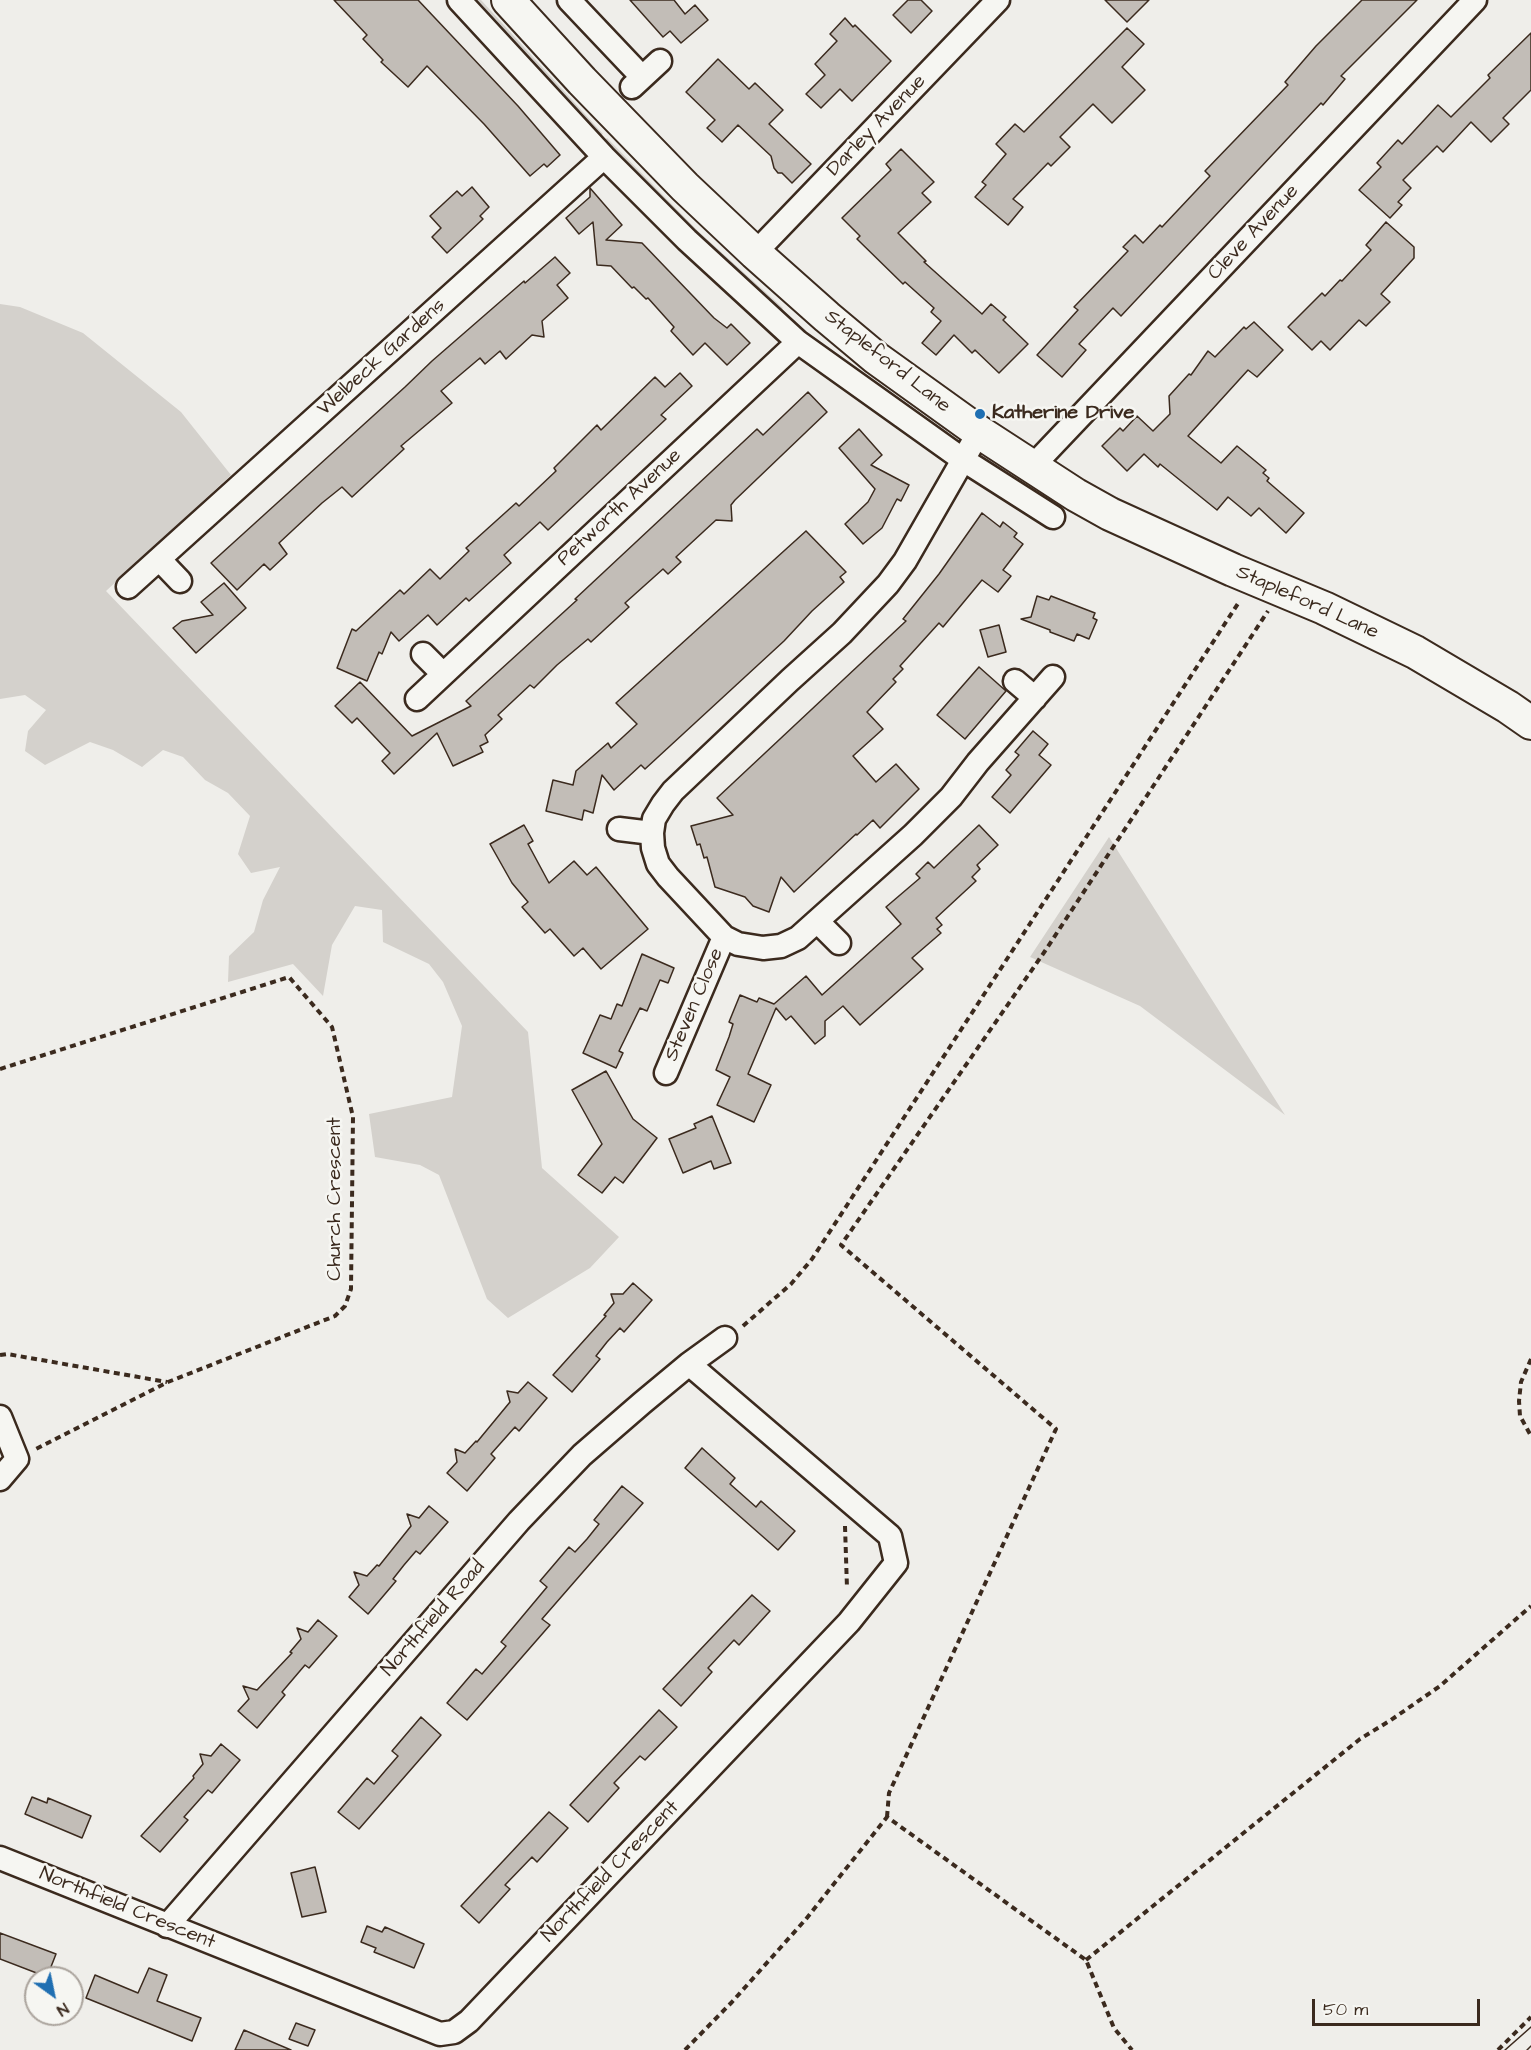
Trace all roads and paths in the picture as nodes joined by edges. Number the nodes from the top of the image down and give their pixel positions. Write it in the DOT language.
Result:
graph roads {
  1 [pos="459,0"];
  2 [pos="508,0"];
  3 [pos="569,0"];
  4 [pos="998,0"];
  5 [pos="1475,0"];
  6 [pos="660,61"];
  7 [pos="604,157"];
  8 [pos="756,253"];
  9 [pos="798,342"];
  10 [pos="979,432"];
  11 [pos="962,459"];
  12 [pos="1032,466"];
  13 [pos="1053,517"];
  14 [pos="159,559"];
  15 [pos="180,581"];
  16 [pos="1267,585"];
  17 [pos="128,587"];
  18 [pos="423,654"];
  19 [pos="443,674"];
  20 [pos="1053,677"];
  21 [pos="1015,681"];
  22 [pos="1035,698"];
  23 [pos="417,699"];
  24 [pos="1531,723"];
  25 [pos="619,829"];
  26 [pos="652,832"];
  27 [pos="818,922"];
  28 [pos="724,937"];
  29 [pos="839,943"];
  30 [pos="0,1069"];
  31 [pos="666,1073"];
  32 [pos="725,1338"];
  33 [pos="0,1355"];
  34 [pos="1531,1359"];
  35 [pos="689,1364"];
  36 [pos="168,1383"];
  37 [pos="0,1417"];
  38 [pos="1531,1436"];
  39 [pos="17,1459"];
  40 [pos="0,1479"];
  41 [pos="844,1498"];
  42 [pos="1531,1606"];
  43 [pos="849,1622"];
  44 [pos="887,1817"];
  45 [pos="0,1858"];
  46 [pos="168,1926"];
  47 [pos="1086,1960"];
  48 [pos="1531,2017"];
  49 [pos="685,2050"];
  50 [pos="1132,2050"];
  51 [pos="1498,2050"];
  1 -- 7 [label="street, Stapleford Lane"];
  2 -- 8 [label="main road, Stapleford Lane"];
  3 -- 6 [label="street"];
  4 -- 8 [label="street, Darley Avenue"];
  5 -- 12 [label="street, Cleve Avenue"];
  7 -- 9 [label="street, Stapleford Lane"];
  7 -- 14 [label="street, Welbeck Gardens"];
  8 -- 10 [label="main road, Stapleford Lane"];
  9 -- 11 [label="street, Stapleford Lane"];
  9 -- 19 [label="street, Petworth Avenue"];
  10 -- 11 [label="street"];
  10 -- 12 [label="main road, Stapleford Lane"];
  11 -- 13 [label="street, Stapleford Lane"];
  11 -- 26 [label="street"];
  12 -- 16 [label="main road, Stapleford Lane"];
  14 -- 15 [label="street"];
  14 -- 17 [label="street, Welbeck Gardens"];
  16 -- 24 [label="main road, Stapleford Lane"];
  16 -- 32 [label="path"];
  16 -- 44 [label="path"];
  18 -- 19 [label="street"];
  19 -- 23 [label="street, Petworth Avenue"];
  20 -- 22 [label="street"];
  21 -- 22 [label="street"];
  22 -- 27 [label="street"];
  25 -- 26 [label="street"];
  26 -- 28 [label="street"];
  27 -- 28 [label="street"];
  27 -- 29 [label="street"];
  28 -- 31 [label="street, Steven Close"];
  30 -- 36 [label="path, Church Crescent"];
  32 -- 35 [label="street, Northfield Road"];
  33 -- 36 [label="path"];
  34 -- 38 [label="path"];
  35 -- 41 [label="street, Northfield Crescent"];
  35 -- 46 [label="street, Northfield Road"];
  36 -- 39 [label="path, Church Crescent"];
  37 -- 39 [label="street"];
  39 -- 40 [label="street"];
  41 -- 43 [label="path"];
  41 -- 43 [label="street, Northfield Crescent"];
  42 -- 47 [label="path"];
  43 -- 46 [label="street, Northfield Crescent"];
  44 -- 47 [label="path"];
  44 -- 49 [label="path"];
  45 -- 46 [label="street, Northfield Crescent"];
  47 -- 50 [label="path"];
  48 -- 51 [label="path"];
}
